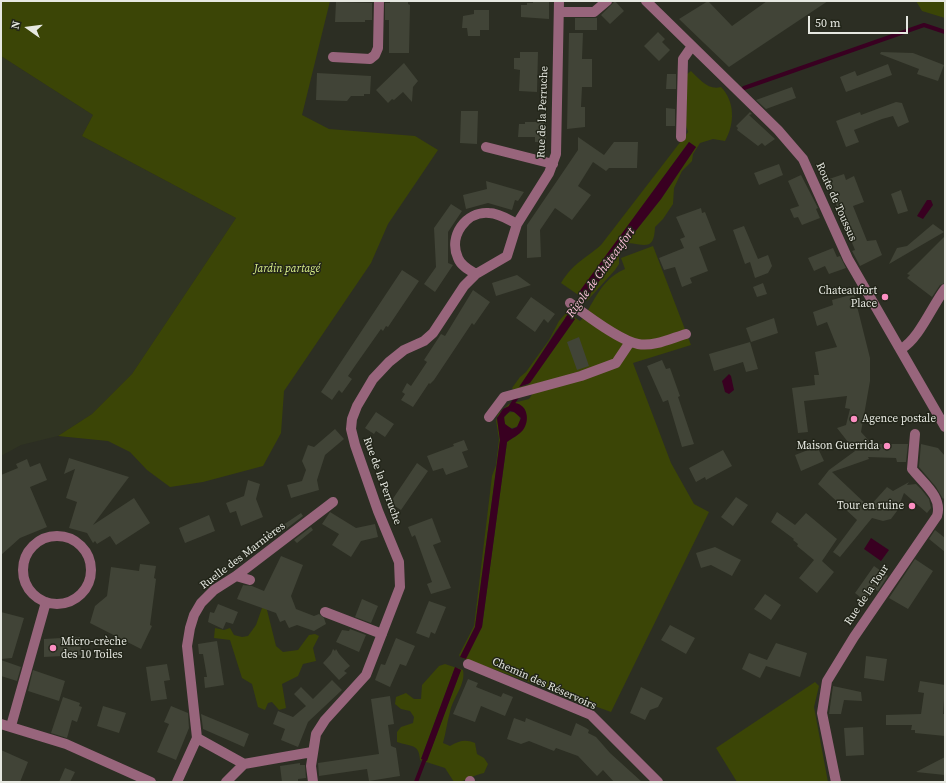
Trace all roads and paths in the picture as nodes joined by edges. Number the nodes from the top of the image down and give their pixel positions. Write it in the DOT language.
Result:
graph roads {
  1 [pos="379,1"];
  2 [pos="559,1"];
  3 [pos="607,1"];
  4 [pos="646,1"];
  5 [pos="558,12"];
  6 [pos="692,46"];
  7 [pos="333,57"];
  8 [pos="682,137"];
  9 [pos="486,147"];
  10 [pos="553,164"];
  11 [pos="517,224"];
  12 [pos="476,274"];
  13 [pos="945,288"];
  14 [pos="570,303"];
  15 [pos="686,334"];
  16 [pos="630,342"];
  17 [pos="901,350"];
  18 [pos="488,417"];
  19 [pos="945,427"];
  20 [pos="915,434"];
  21 [pos="333,502"];
  22 [pos="236,576"];
  23 [pos="250,580"];
  24 [pos="46,602"];
  25 [pos="325,612"];
  26 [pos="382,634"];
  27 [pos="468,664"];
  28 [pos="6,725"];
  29 [pos="197,738"];
  30 [pos="312,752"];
  31 [pos="244,764"];
  32 [pos="151,782"];
  33 [pos="177,782"];
  34 [pos="226,782"];
  35 [pos="313,782"];
  36 [pos="658,782"];
  37 [pos="836,782"];
  1 -- 7 [label="street"];
  2 -- 5 [label="street, Rue de la Perruche"];
  3 -- 5 [label="street"];
  4 -- 6 [label="street, Route de Toussus"];
  5 -- 10 [label="street, Rue de la Perruche"];
  6 -- 8 [label="street"];
  6 -- 17 [label="street, Route de Toussus"];
  9 -- 10 [label="street"];
  10 -- 11 [label="street, Rue de la Perruche"];
  11 -- 12 [label="street, Rue de la Perruche"];
  11 -- 12 [label="street"];
  12 -- 26 [label="street, Rue de la Perruche"];
  13 -- 17 [label="street"];
  14 -- 16 [label="street"];
  15 -- 16 [label="street"];
  16 -- 18 [label="street"];
  17 -- 19 [label="street, Route de Toussus"];
  20 -- 37 [label="street, Rue de la Tour"];
  21 -- 22 [label="street, Ruelle des Marnières"];
  22 -- 23 [label="street"];
  22 -- 29 [label="street, Ruelle des Marnières"];
  24 -- 24 [label="street"];
  24 -- 28 [label="street"];
  25 -- 26 [label="street"];
  26 -- 30 [label="street, Rue de la Perruche"];
  27 -- 36 [label="street, Chemin des Réservoirs"];
  28 -- 32 [label="street"];
  29 -- 31 [label="street"];
  29 -- 33 [label="street"];
  30 -- 31 [label="street"];
  30 -- 35 [label="street, Rue de la Perruche"];
  31 -- 34 [label="street"];
}
